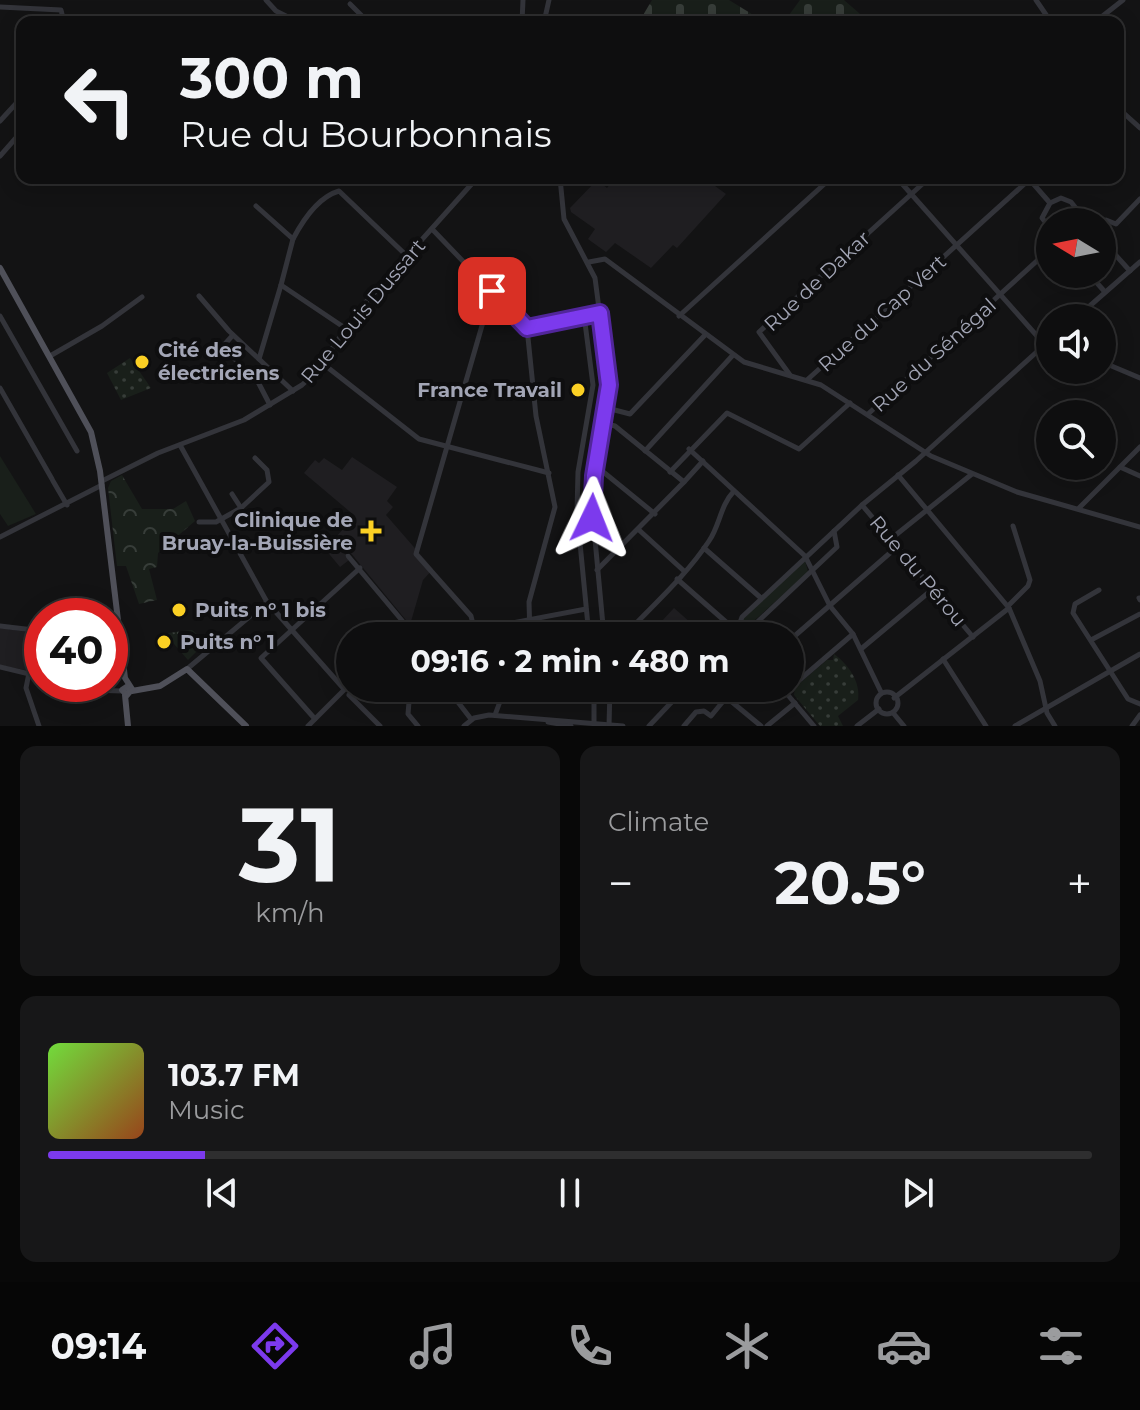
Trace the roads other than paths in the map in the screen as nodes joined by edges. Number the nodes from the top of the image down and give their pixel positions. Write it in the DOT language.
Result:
graph roads {
  1 [pos="266,0"];
  2 [pos="1123,0"];
  3 [pos="350,4"];
  4 [pos="0,7"];
  5 [pos="62,16"];
  6 [pos="286,16"];
  7 [pos="362,16"];
  8 [pos="1103,16"];
  9 [pos="16,104"];
  10 [pos="1124,113"];
  11 [pos="0,121"];
  12 [pos="1140,128"];
  13 [pos="16,138"];
  14 [pos="0,156"];
  15 [pos="471,184"];
  16 [pos="561,184"];
  17 [pos="824,184"];
  18 [pos="903,184"];
  19 [pos="923,184"];
  20 [pos="1022,184"];
  21 [pos="1034,184"];
  22 [pos="912,194"];
  23 [pos="1140,199"];
  24 [pos="1050,203"];
  25 [pos="256,206"];
  26 [pos="1047,208"];
  27 [pos="1075,208"];
  28 [pos="1116,224"];
  29 [pos="432,229"];
  30 [pos="293,239"];
  31 [pos="956,245"];
  32 [pos="1116,256"];
  33 [pos="408,257"];
  34 [pos="589,262"];
  35 [pos="1036,262"];
  36 [pos="1140,262"];
  37 [pos="0,269"];
  38 [pos="1130,271"];
  39 [pos="281,285"];
  40 [pos="1101,288"];
  41 [pos="492,291"];
  42 [pos="1105,292"];
  43 [pos="1001,295"];
  44 [pos="199,296"];
  45 [pos="142,297"];
  46 [pos="1092,304"];
  47 [pos="600,313"];
  48 [pos="584,315"];
  49 [pos="0,316"];
  50 [pos="679,316"];
  51 [pos="345,328"];
  52 [pos="527,328"];
  53 [pos="1036,329"];
  54 [pos="233,335"];
  55 [pos="705,335"];
  56 [pos="1036,354"];
  57 [pos="733,355"];
  58 [pos="50,356"];
  59 [pos="259,359"];
  60 [pos="322,363"];
  61 [pos="1116,368"];
  62 [pos="791,376"];
  63 [pos="1140,378"];
  64 [pos="807,380"];
  65 [pos="0,388"];
  66 [pos="293,391"];
  67 [pos="850,403"];
  68 [pos="270,405"];
  69 [pos="607,408"];
  70 [pos="868,414"];
  71 [pos="603,423"];
  72 [pos="180,445"];
  73 [pos="447,447"];
  74 [pos="1140,447"];
  75 [pos="689,449"];
  76 [pos="77,451"];
  77 [pos="645,451"];
  78 [pos="924,453"];
  79 [pos="255,458"];
  80 [pos="703,461"];
  81 [pos="596,466"];
  82 [pos="1120,467"];
  83 [pos="670,472"];
  84 [pos="549,473"];
  85 [pos="972,474"];
  86 [pos="898,475"];
  87 [pos="1140,476"];
  88 [pos="684,482"];
  89 [pos="102,483"];
  90 [pos="734,491"];
  91 [pos="232,494"];
  92 [pos="67,505"];
  93 [pos="862,505"];
  94 [pos="241,508"];
  95 [pos="1079,508"];
  96 [pos="927,510"];
  97 [pos="655,514"];
  98 [pos="219,517"];
  99 [pos="199,522"];
  100 [pos="1013,526"];
  101 [pos="1140,527"];
  102 [pos="639,530"];
  103 [pos="833,530"];
  104 [pos="0,537"];
  105 [pos="892,538"];
  106 [pos="898,546"];
  107 [pos="704,548"];
  108 [pos="348,556"];
  109 [pos="805,556"];
  110 [pos="360,568"];
  111 [pos="597,570"];
  112 [pos="684,571"];
  113 [pos="813,571"];
  114 [pos="677,579"];
  115 [pos="934,588"];
  116 [pos="1099,590"];
  117 [pos="112,598"];
  118 [pos="761,598"];
  119 [pos="267,602"];
  120 [pos="830,606"];
  121 [pos="1009,607"];
  122 [pos="583,610"];
  123 [pos="1140,614"];
  124 [pos="529,618"];
  125 [pos="404,622"];
  126 [pos="472,622"];
  127 [pos="507,622"];
  128 [pos="529,622"];
  129 [pos="586,622"];
  130 [pos="603,622"];
  131 [pos="637,622"];
  132 [pos="725,622"];
  133 [pos="740,622"];
  134 [pos="758,622"];
  135 [pos="0,626"];
  136 [pos="804,628"];
  137 [pos="24,629"];
  138 [pos="292,629"];
  139 [pos="853,634"];
  140 [pos="973,637"];
  141 [pos="1091,640"];
  142 [pos="861,649"];
  143 [pos="1140,654"];
  144 [pos="943,659"];
  145 [pos="0,667"];
  146 [pos="187,669"];
  147 [pos="24,672"];
  148 [pos="1111,672"];
  149 [pos="804,675"];
  150 [pos="336,677"];
  151 [pos="128,690"];
  152 [pos="881,692"];
  153 [pos="894,698"];
  154 [pos="336,700"];
  155 [pos="31,702"];
  156 [pos="127,702"];
  157 [pos="359,702"];
  158 [pos="409,702"];
  159 [pos="458,702"];
  160 [pos="500,702"];
  161 [pos="594,702"];
  162 [pos="610,702"];
  163 [pos="673,702"];
  164 [pos="722,702"];
  165 [pos="733,702"];
  166 [pos="795,703"];
  167 [pos="1140,704"];
  168 [pos="879,709"];
  169 [pos="1046,709"];
  170 [pos="894,714"];
  171 [pos="495,715"];
  172 [pos="1140,715"];
  173 [pos="315,719"];
  174 [pos="471,719"];
  175 [pos="543,720"];
  176 [pos="594,723"];
  177 [pos="609,725"];
  178 [pos="652,725"];
  179 [pos="39,726"];
  180 [pos="128,726"];
  181 [pos="245,726"];
  182 [pos="308,726"];
  183 [pos="380,726"];
  184 [pos="418,726"];
  185 [pos="464,726"];
  186 [pos="571,726"];
  187 [pos="623,726"];
  188 [pos="684,726"];
  189 [pos="764,726"];
  190 [pos="814,726"];
  191 [pos="857,726"];
  192 [pos="904,726"];
  193 [pos="986,726"];
  194 [pos="1015,726"];
  195 [pos="1055,726"];
  196 [pos="1132,726"];
  1 -- 6 [label="street"];
  2 -- 8 [label="street"];
  3 -- 7 [label="street"];
  4 -- 5 [label="street"];
  9 -- 11 [label="street"];
  10 -- 12 [label="street"];
  13 -- 14 [label="street"];
  15 -- 29 [label="street, Rue Louis Dussart"];
  16 -- 34 [label="street"];
  17 -- 50 [label="street"];
  18 -- 22 [label="street"];
  19 -- 22 [label="street"];
  20 -- 31 [label="street, Rue du Cap Vert"];
  21 -- 24 [label="street"];
  22 -- 31 [label="street"];
  22 -- 62 [label="street, Rue de Dakar"];
  23 -- 28 [label="street"];
  24 -- 26 [label="street"];
  24 -- 27 [label="street"];
  25 -- 30 [label="street"];
  29 -- 33 [label="street, Rue Louis Dussart"];
  29 -- 41 [label="street"];
  30 -- 33 [label="street"];
  30 -- 39 [label="street"];
  31 -- 43 [label="street"];
  31 -- 64 [label="street, Rue du Cap Vert"];
  32 -- 38 [label="street"];
  33 -- 51 [label="street, Rue Louis Dussart"];
  34 -- 47 [label="street"];
  34 -- 50 [label="street"];
  35 -- 43 [label="street, Rue du Sénégal"];
  36 -- 38 [label="street"];
  37 -- 58 [label="main road"];
  38 -- 42 [label="street"];
  39 -- 51 [label="street"];
  39 -- 59 [label="street"];
  40 -- 42 [label="street"];
  41 -- 52 [label="street"];
  41 -- 73 [label="street"];
  42 -- 46 [label="street"];
  43 -- 53 [label="street"];
  43 -- 70 [label="street, Rue du Sénégal"];
  44 -- 54 [label="street"];
  45 -- 58 [label="street"];
  47 -- 48 [label="street"];
  47 -- 69 [label="street"];
  48 -- 52 [label="street"];
  48 -- 122 [label="street"];
  49 -- 76 [label="street"];
  50 -- 55 [label="street"];
  51 -- 60 [label="street, Rue Louis Dussart"];
  52 -- 84 [label="street"];
  54 -- 59 [label="street"];
  54 -- 68 [label="street"];
  55 -- 57 [label="street"];
  55 -- 69 [label="street"];
  56 -- 78 [label="street"];
  57 -- 62 [label="street"];
  57 -- 77 [label="street"];
  58 -- 89 [label="main road"];
  59 -- 66 [label="street"];
  60 -- 66 [label="street, Rue Louis Dussart"];
  60 -- 73 [label="street"];
  61 -- 63 [label="street"];
  62 -- 64 [label="street"];
  64 -- 67 [label="street"];
  65 -- 92 [label="street"];
  66 -- 68 [label="street, Rue Louis Dussart"];
  67 -- 70 [label="street"];
  67 -- 75 [label="street"];
  68 -- 72 [label="street, Rue Louis Dussart"];
  69 -- 71 [label="street"];
  70 -- 78 [label="street"];
  71 -- 77 [label="street"];
  71 -- 81 [label="street"];
  72 -- 89 [label="street, Rue Louis Dussart"];
  72 -- 98 [label="street"];
  73 -- 84 [label="street"];
  73 -- 126 [label="street"];
  74 -- 82 [label="street"];
  75 -- 80 [label="street"];
  75 -- 83 [label="street"];
  77 -- 83 [label="street"];
  78 -- 85 [label="street"];
  78 -- 86 [label="street"];
  79 -- 94 [label="street"];
  80 -- 88 [label="street"];
  80 -- 90 [label="street"];
  81 -- 97 [label="street"];
  81 -- 111 [label="street"];
  82 -- 87 [label="street"];
  82 -- 95 [label="street"];
  83 -- 88 [label="street"];
  84 -- 124 [label="street"];
  85 -- 95 [label="street"];
  85 -- 96 [label="street"];
  86 -- 93 [label="street"];
  86 -- 96 [label="street"];
  88 -- 97 [label="street"];
  89 -- 92 [label="street, Rue Louis Dussart"];
  89 -- 117 [label="main road"];
  90 -- 107 [label="street"];
  90 -- 109 [label="street"];
  91 -- 94 [label="street"];
  92 -- 104 [label="street, Rue Louis Dussart"];
  93 -- 103 [label="street"];
  93 -- 105 [label="street, Rue du Pérou"];
  94 -- 98 [label="street"];
  95 -- 101 [label="street"];
  96 -- 105 [label="street"];
  96 -- 121 [label="street"];
  97 -- 102 [label="street"];
  98 -- 99 [label="street"];
  98 -- 119 [label="street"];
  100 -- 121 [label="street"];
  102 -- 111 [label="street"];
  102 -- 112 [label="street"];
  103 -- 109 [label="street"];
  103 -- 113 [label="street"];
  105 -- 106 [label="street, Rue du Pérou"];
  106 -- 115 [label="street, Rue du Pérou"];
  106 -- 120 [label="street"];
  107 -- 112 [label="street"];
  107 -- 118 [label="street"];
  108 -- 110 [label="street"];
  109 -- 113 [label="street"];
  109 -- 118 [label="street"];
  110 -- 125 [label="street"];
  110 -- 138 [label="street"];
  111 -- 130 [label="street"];
  112 -- 114 [label="street"];
  113 -- 120 [label="street"];
  113 -- 134 [label="street"];
  114 -- 131 [label="street"];
  114 -- 132 [label="street"];
  115 -- 140 [label="street, Rue du Pérou"];
  115 -- 142 [label="street"];
  116 -- 141 [label="street"];
  118 -- 133 [label="street"];
  119 -- 138 [label="street"];
  119 -- 146 [label="street"];
  120 -- 136 [label="street"];
  120 -- 139 [label="street"];
  121 -- 140 [label="street"];
  121 -- 169 [label="street"];
  122 -- 124 [label="street"];
  122 -- 129 [label="street"];
  123 -- 141 [label="street"];
  124 -- 127 [label="street"];
  124 -- 128 [label="street"];
  135 -- 137 [label="street"];
  138 -- 150 [label="street"];
  138 -- 173 [label="street"];
  139 -- 142 [label="street"];
  139 -- 149 [label="street"];
  140 -- 144 [label="street"];
  141 -- 148 [label="street"];
  142 -- 152 [label="street"];
  143 -- 148 [label="street"];
  144 -- 153 [label="street"];
  144 -- 193 [label="street"];
  145 -- 147 [label="street"];
  146 -- 151 [label="main road"];
  146 -- 181 [label="main road"];
  148 -- 167 [label="street"];
  148 -- 169 [label="street"];
  152 -- 153 [label="street"];
  152 -- 168 [label="street"];
  153 -- 170 [label="street"];
  154 -- 173 [label="street"];
  155 -- 179 [label="street"];
  156 -- 180 [label="main road"];
  157 -- 183 [label="street"];
  158 -- 184 [label="street"];
  159 -- 174 [label="street"];
  160 -- 171 [label="street"];
  161 -- 176 [label="street"];
  162 -- 177 [label="street"];
  163 -- 178 [label="street"];
  164 -- 188 [label="street"];
  165 -- 189 [label="street"];
  166 -- 189 [label="street"];
  166 -- 190 [label="street"];
  168 -- 170 [label="street"];
  168 -- 191 [label="street"];
  169 -- 194 [label="street"];
  169 -- 195 [label="street"];
  170 -- 192 [label="street"];
  171 -- 174 [label="street"];
  171 -- 175 [label="street"];
  172 -- 196 [label="street"];
  173 -- 182 [label="street"];
  174 -- 185 [label="street"];
  175 -- 176 [label="street"];
  175 -- 186 [label="street"];
  176 -- 177 [label="street"];
  177 -- 187 [label="street"];
}
